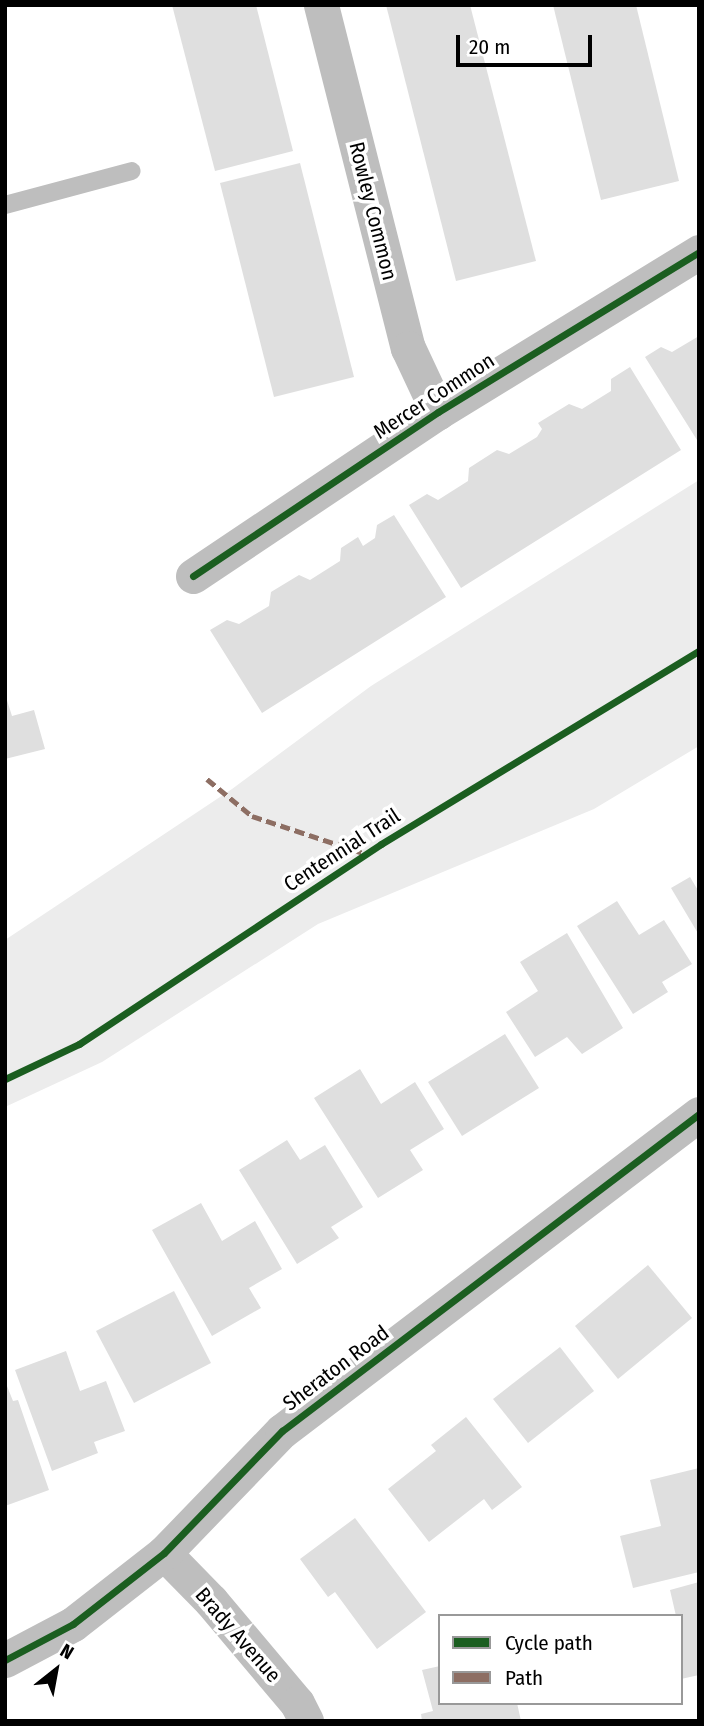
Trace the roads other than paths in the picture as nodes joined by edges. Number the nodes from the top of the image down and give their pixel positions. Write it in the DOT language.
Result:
graph roads {
  1 [pos="321,5"];
  2 [pos="132,171"];
  3 [pos="5,205"];
  4 [pos="699,253"];
  5 [pos="438,412"];
  6 [pos="193,576"];
  7 [pos="699,1114"];
  8 [pos="164,1553"];
  9 [pos="5,1660"];
  10 [pos="306,1721"];
  1 -- 5 [label="street, Rowley Common"];
  2 -- 3 [label="lane"];
  4 -- 5 [label="street, Mercer Common"];
  5 -- 6 [label="street, Mercer Common"];
  7 -- 8 [label="street, Sheraton Road"];
  8 -- 9 [label="street, Sheraton Road"];
  8 -- 10 [label="street, Brady Avenue"];
}
